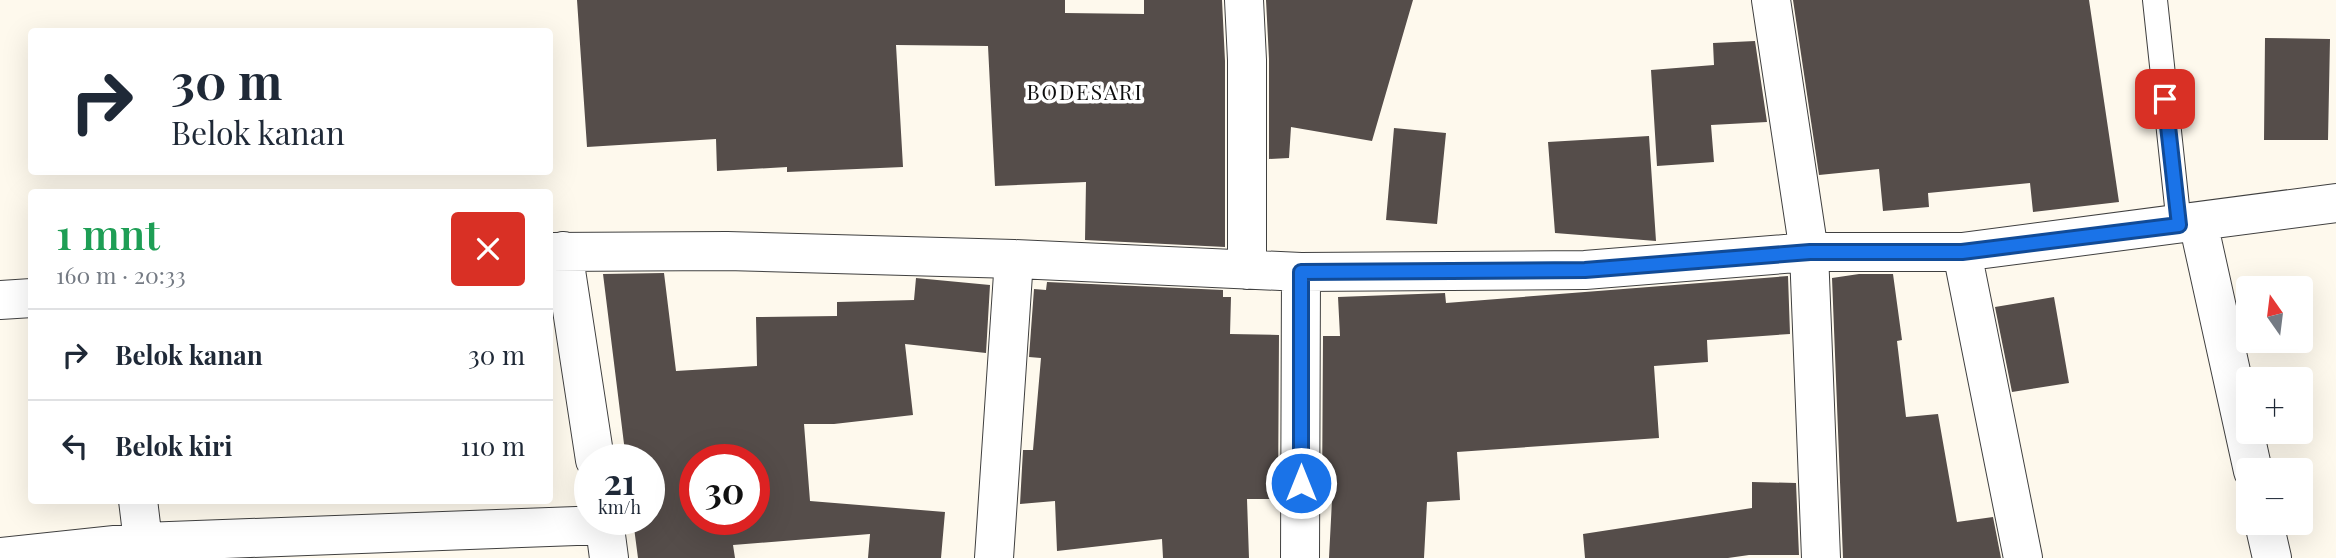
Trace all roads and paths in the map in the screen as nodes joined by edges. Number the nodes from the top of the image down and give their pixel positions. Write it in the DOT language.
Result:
graph roads {
  1 [pos="1244,0"];
  2 [pos="1771,0"];
  3 [pos="2155,0"];
  4 [pos="2336,203"];
  5 [pos="2189,224"];
  6 [pos="556,251"];
  7 [pos="1810,252"];
  8 [pos="1962,252"];
  9 [pos="1014,259"];
  10 [pos="1247,270"];
  11 [pos="1301,272"];
  12 [pos="28,298"];
  13 [pos="0,300"];
  14 [pos="592,444"];
  15 [pos="2250,458"];
  16 [pos="138,504"];
  17 [pos="577,535"];
  18 [pos="2267,535"];
  19 [pos="144,550"];
  20 [pos="0,557"];
  21 [pos="994,558"];
  22 [pos="1300,558"];
  23 [pos="1821,558"];
  24 [pos="2023,558"];
  25 [pos="2272,558"];
  1 -- 10 [label="street"];
  2 -- 7 [label="street"];
  3 -- 5 [label="lane"];
  4 -- 5 [label="street"];
  5 -- 8 [label="street"];
  5 -- 15 [label="street"];
  6 -- 9 [label="street"];
  6 -- 14 [label="street"];
  7 -- 8 [label="street"];
  7 -- 11 [label="street"];
  7 -- 23 [label="street"];
  8 -- 24 [label="street"];
  9 -- 10 [label="street"];
  9 -- 21 [label="street"];
  10 -- 11 [label="street"];
  11 -- 22 [label="street"];
  12 -- 13 [label="street"];
  16 -- 19 [label="street"];
  17 -- 19 [label="street"];
  18 -- 25 [label="street"];
  19 -- 20 [label="street"];
}
